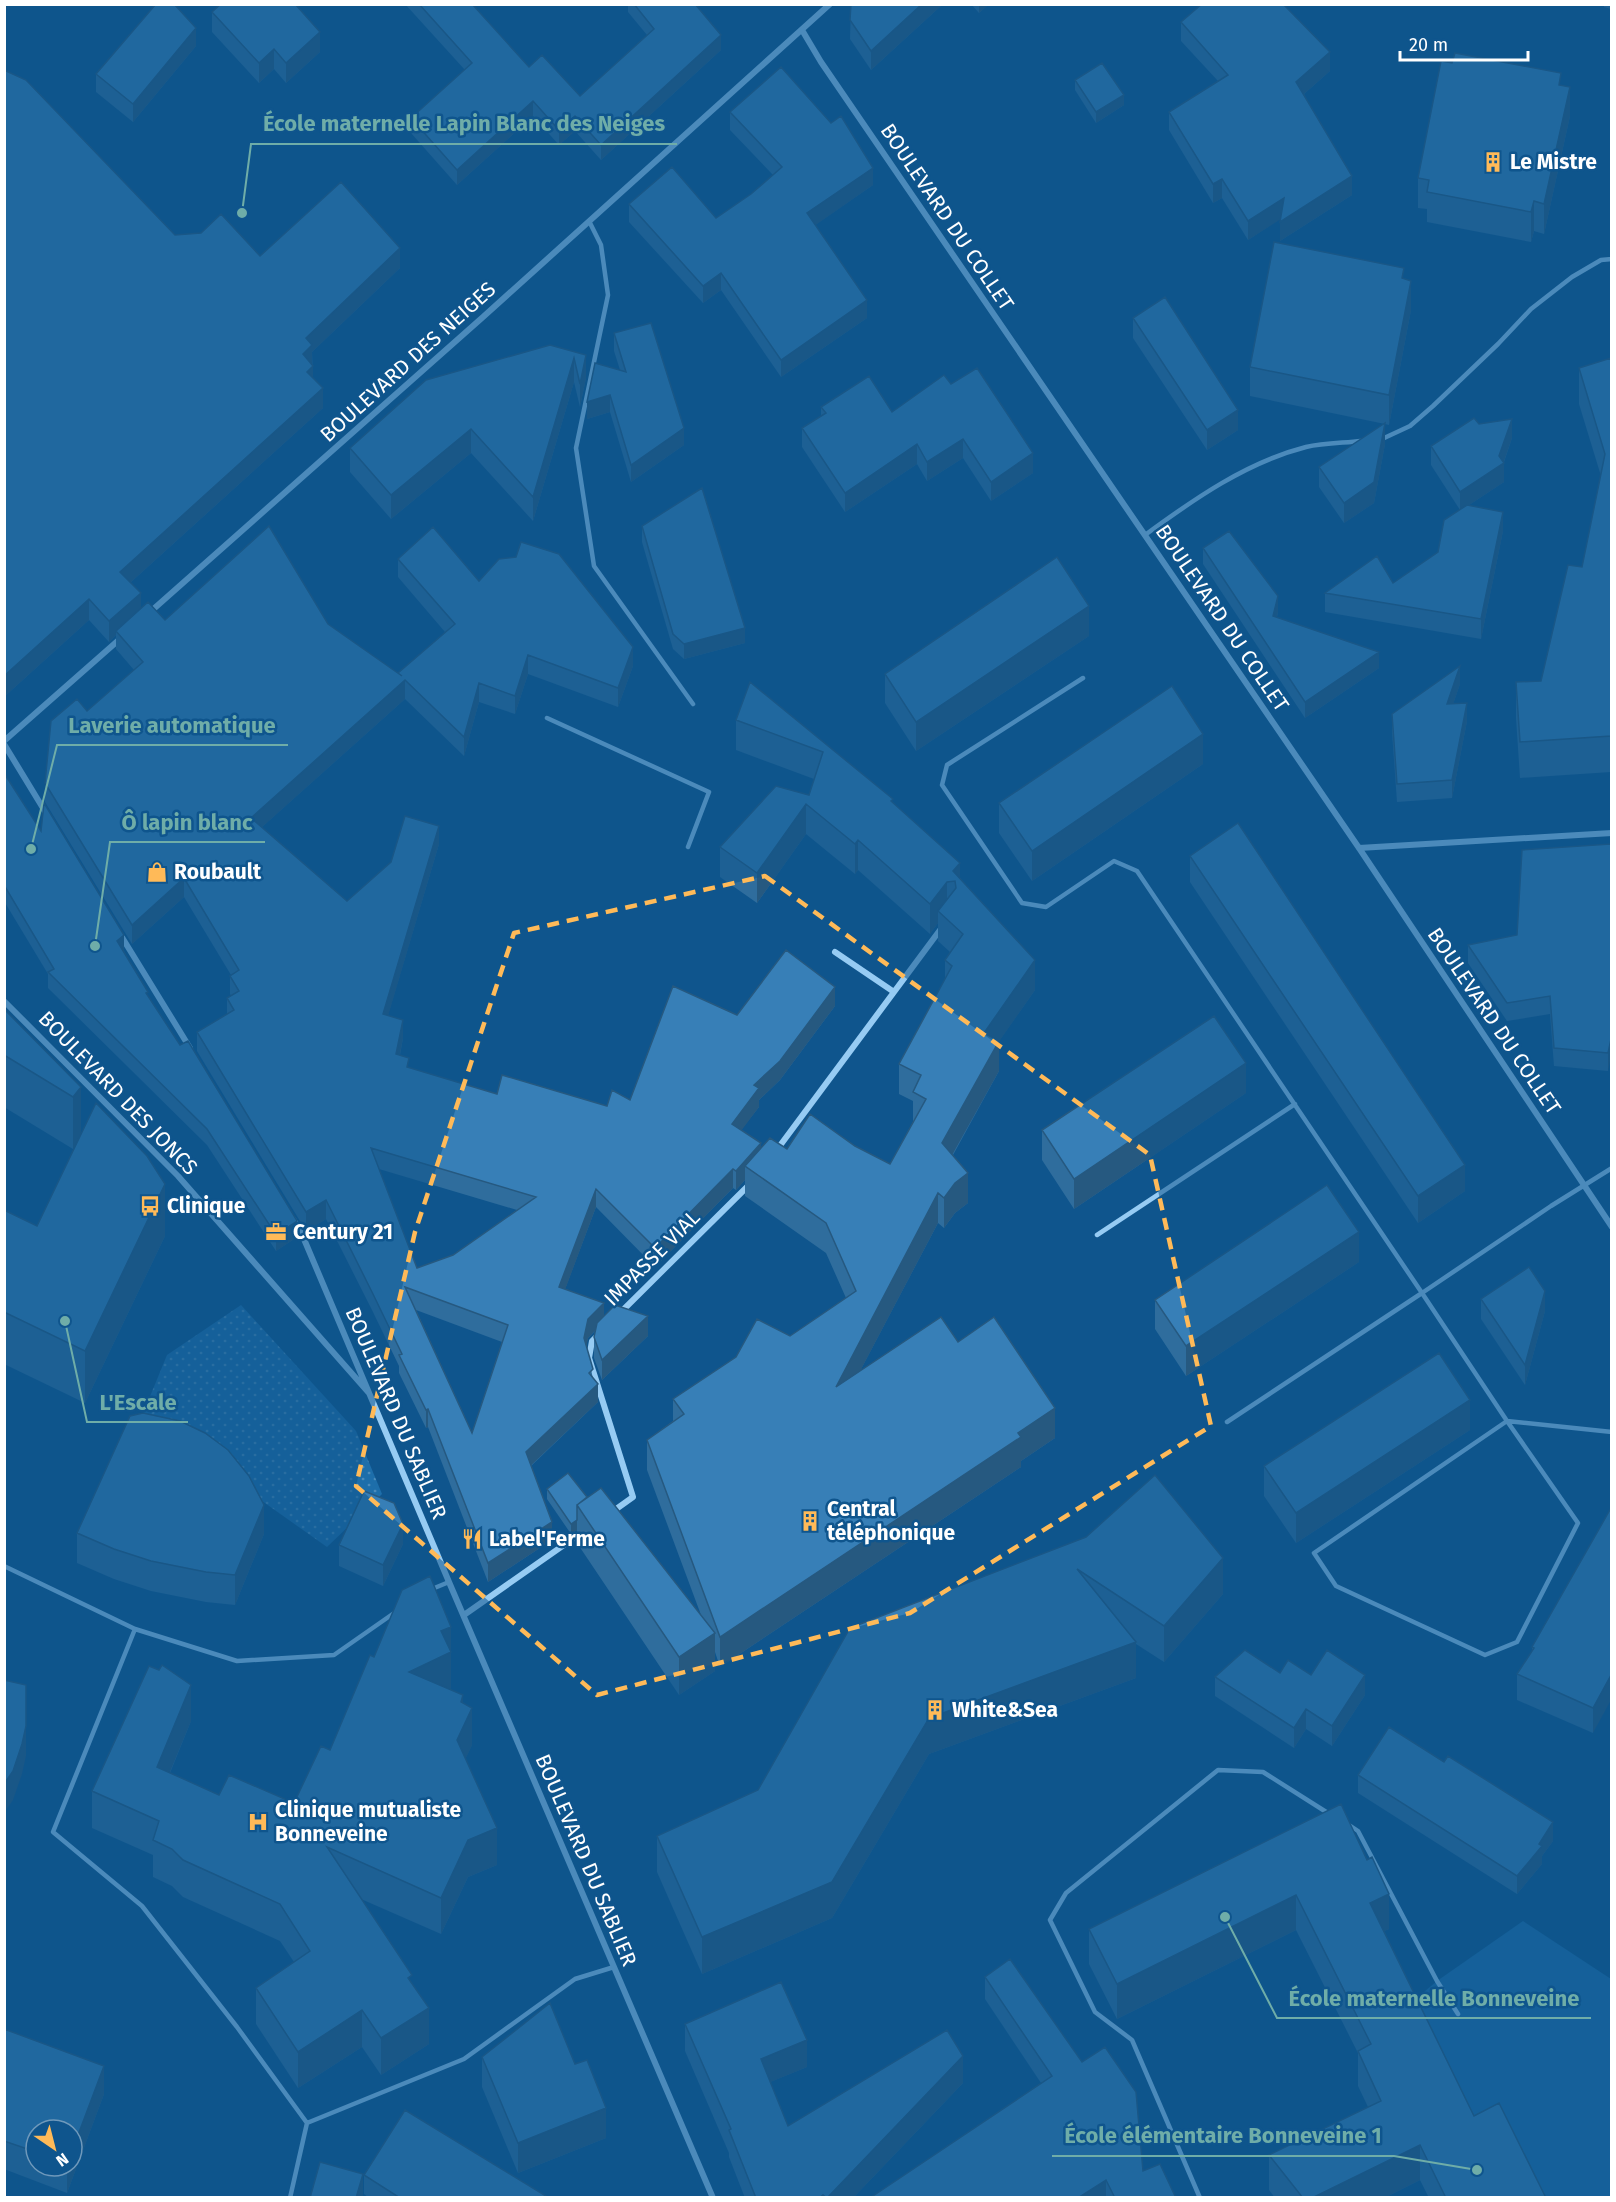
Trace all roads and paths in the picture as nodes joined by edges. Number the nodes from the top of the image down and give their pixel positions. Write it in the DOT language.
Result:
graph roads {
  1 [pos="830,4"];
  2 [pos="802,30"];
  3 [pos="589,221"];
  4 [pos="1611,259"];
  5 [pos="1375,440"];
  6 [pos="1366,441"];
  7 [pos="1145,535"];
  8 [pos="144,618"];
  9 [pos="126,633"];
  10 [pos="1083,678"];
  11 [pos="693,704"];
  12 [pos="547,718"];
  13 [pos="4,742"];
  14 [pos="49,818"];
  15 [pos="1611,833"];
  16 [pos="688,847"];
  17 [pos="1359,848"];
  18 [pos="951,915"];
  19 [pos="116,926"];
  20 [pos="835,952"];
  21 [pos="894,992"];
  22 [pos="4,1001"];
  23 [pos="196,1058"];
  24 [pos="1295,1104"];
  25 [pos="770,1159"];
  26 [pos="1611,1168"];
  27 [pos="756,1178"];
  28 [pos="1583,1185"];
  29 [pos="289,1211"];
  30 [pos="1611,1227"];
  31 [pos="1097,1235"];
  32 [pos="1422,1293"];
  33 [pos="617,1316"];
  34 [pos="609,1324"];
  35 [pos="373,1398"];
  36 [pos="1507,1421"];
  37 [pos="1227,1422"];
  38 [pos="1611,1432"];
  39 [pos="605,1516"];
  40 [pos="586,1530"];
  41 [pos="4,1566"];
  42 [pos="449,1582"];
  43 [pos="422,1593"];
  44 [pos="402,1606"];
  45 [pos="464,1615"];
  46 [pos="135,1629"];
  47 [pos="614,1967"];
  48 [pos="1458,2014"];
  49 [pos="307,2123"];
  50 [pos="290,2198"];
  51 [pos="713,2198"];
  52 [pos="1200,2198"];
  1 -- 2 [label="street, BOULEVARD DES NEIGES"];
  2 -- 3 [label="street, BOULEVARD DES NEIGES"];
  2 -- 7 [label="street, BOULEVARD DU COLLET"];
  3 -- 8 [label="street, BOULEVARD DES NEIGES"];
  3 -- 11 [label="lane"];
  4 -- 5 [label="lane"];
  6 -- 7 [label="lane"];
  7 -- 17 [label="street, BOULEVARD DU COLLET"];
  9 -- 13 [label="street"];
  10 -- 24 [label="lane"];
  12 -- 16 [label="lane"];
  13 -- 14 [label="street"];
  15 -- 17 [label="street"];
  17 -- 28 [label="street, BOULEVARD DU COLLET"];
  18 -- 21 [label="street"];
  19 -- 23 [label="street"];
  20 -- 21 [label="street"];
  21 -- 25 [label="street"];
  22 -- 35 [label="street, BOULEVARD DES JONCS"];
  24 -- 31 [label="lane"];
  24 -- 32 [label="lane"];
  26 -- 28 [label="lane"];
  27 -- 33 [label="street, IMPASSE VIAL"];
  28 -- 30 [label="street, BOULEVARD DU COLLET"];
  28 -- 32 [label="lane"];
  29 -- 35 [label="street, BOULEVARD DU SABLIER"];
  32 -- 36 [label="lane"];
  32 -- 37 [label="lane"];
  34 -- 39 [label="street, IMPASSE VIAL"];
  35 -- 42 [label="street, BOULEVARD DU SABLIER"];
  36 -- 36 [label="lane"];
  36 -- 38 [label="lane"];
  40 -- 45 [label="street"];
  41 -- 46 [label="lane"];
  42 -- 43 [label="lane"];
  42 -- 45 [label="street, BOULEVARD DU SABLIER"];
  44 -- 46 [label="lane"];
  45 -- 47 [label="street, BOULEVARD DU SABLIER"];
  46 -- 49 [label="lane"];
  47 -- 49 [label="lane"];
  47 -- 51 [label="street, BOULEVARD DU SABLIER"];
  48 -- 52 [label="lane"];
  49 -- 50 [label="lane"];
}
